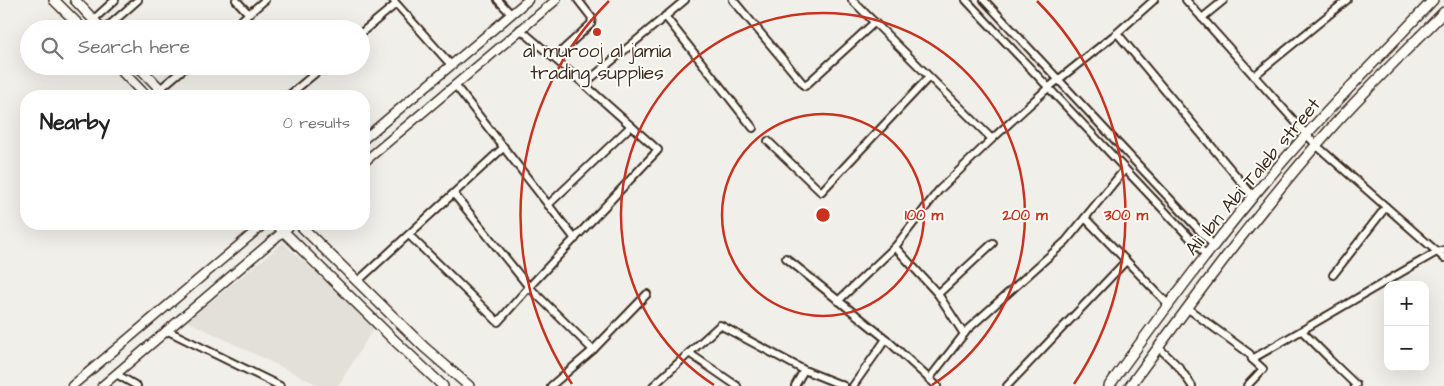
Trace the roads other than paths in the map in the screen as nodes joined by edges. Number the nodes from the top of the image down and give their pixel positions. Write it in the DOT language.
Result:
graph roads {
  1 [pos="54,0"];
  2 [pos="75,0"];
  3 [pos="115,0"];
  4 [pos="138,0"];
  5 [pos="236,0"];
  6 [pos="265,0"];
  7 [pos="498,0"];
  8 [pos="556,0"];
  9 [pos="578,0"];
  10 [pos="685,0"];
  11 [pos="732,0"];
  12 [pos="852,0"];
  13 [pos="966,0"];
  14 [pos="984,0"];
  15 [pos="1154,0"];
  16 [pos="1186,0"];
  17 [pos="1224,0"];
  18 [pos="1346,0"];
  19 [pos="1433,0"];
  20 [pos="524,1"];
  21 [pos="394,2"];
  22 [pos="1444,12"];
  23 [pos="249,14"];
  24 [pos="511,14"];
  25 [pos="665,16"];
  26 [pos="1202,18"];
  27 [pos="94,19"];
  28 [pos="74,20"];
  29 [pos="114,20"];
  30 [pos="242,20"];
  31 [pos="875,22"];
  32 [pos="370,25"];
  33 [pos="520,29"];
  34 [pos="1117,32"];
  35 [pos="554,58"];
  36 [pos="451,65"];
  37 [pos="126,75"];
  38 [pos="147,75"];
  39 [pos="176,75"];
  40 [pos="313,75"];
  41 [pos="1254,76"];
  42 [pos="929,78"];
  43 [pos="1059,79"];
  44 [pos="584,84"];
  45 [pos="455,85"];
  46 [pos="1048,88"];
  47 [pos="160,89"];
  48 [pos="140,90"];
  49 [pos="295,90"];
  50 [pos="631,126"];
  51 [pos="753,128"];
  52 [pos="370,134"];
  53 [pos="1306,135"];
  54 [pos="992,139"];
  55 [pos="768,141"];
  56 [pos="1316,145"];
  57 [pos="504,147"];
  58 [pos="370,157"];
  59 [pos="1125,169"];
  60 [pos="454,194"];
  61 [pos="1253,196"];
  62 [pos="548,205"];
  63 [pos="1386,207"];
  64 [pos="1085,218"];
  65 [pos="257,230"];
  66 [pos="305,230"];
  67 [pos="284,231"];
  68 [pos="409,235"];
  69 [pos="575,239"];
  70 [pos="993,243"];
  71 [pos="1214,246"];
  72 [pos="895,247"];
  73 [pos="1440,251"];
  74 [pos="1207,256"];
  75 [pos="786,258"];
  76 [pos="1444,258"];
  77 [pos="1126,261"];
  78 [pos="1333,275"];
  79 [pos="358,281"];
  80 [pos="530,287"];
  81 [pos="647,294"];
  82 [pos="938,294"];
  83 [pos="838,301"];
  84 [pos="1169,305"];
  85 [pos="1187,308"];
  86 [pos="166,330"];
  87 [pos="1302,331"];
  88 [pos="964,334"];
  89 [pos="886,339"];
  90 [pos="1158,347"];
  91 [pos="593,350"];
  92 [pos="689,353"];
  93 [pos="1252,359"];
  94 [pos="804,370"];
  95 [pos="116,374"];
  96 [pos="929,379"];
  97 [pos="438,384"];
  98 [pos="72,386"];
  99 [pos="102,386"];
  100 [pos="137,386"];
  101 [pos="280,386"];
  102 [pos="469,386"];
  103 [pos="551,386"];
  104 [pos="653,386"];
  105 [pos="737,386"];
  106 [pos="795,386"];
  107 [pos="844,386"];
  108 [pos="853,386"];
  109 [pos="936,386"];
  110 [pos="1006,386"];
  111 [pos="1109,386"];
  112 [pos="1130,386"];
  113 [pos="1192,386"];
  114 [pos="1247,386"];
  115 [pos="1354,386"];
  1 -- 28 [label="main road"];
  2 -- 27 [label="main road"];
  3 -- 27 [label="street"];
  4 -- 29 [label="street"];
  5 -- 23 [label="street"];
  6 -- 23 [label="street"];
  7 -- 24 [label="street"];
  8 -- 33 [label="street"];
  9 -- 35 [label="street"];
  10 -- 25 [label="street"];
  11 -- 31 [label="street"];
  12 -- 31 [label="street"];
  13 -- 46 [label="street"];
  14 -- 43 [label="street"];
  15 -- 34 [label="street"];
  16 -- 26 [label="street"];
  17 -- 26 [label="street"];
  18 -- 41 [label="street"];
  19 -- 53 [label="main road, Ali Ibn Abi Taleb street"];
  20 -- 24 [label="street"];
  21 -- 32 [label="street"];
  21 -- 36 [label="street"];
  22 -- 56 [label="main road, Ali Ibn Abi Taleb street"];
  23 -- 30 [label="street"];
  24 -- 36 [label="street"];
  25 -- 44 [label="street"];
  25 -- 51 [label="street"];
  26 -- 41 [label="street"];
  31 -- 42 [label="street"];
  33 -- 35 [label="street"];
  33 -- 45 [label="street"];
  34 -- 43 [label="street"];
  34 -- 61 [label="street"];
  35 -- 44 [label="street"];
  36 -- 52 [label="street"];
  37 -- 48 [label="main road"];
  38 -- 47 [label="main road"];
  39 -- 47 [label="street"];
  40 -- 49 [label="street"];
  41 -- 53 [label="street"];
  42 -- 54 [label="street"];
  42 -- 55 [label="street"];
  43 -- 46 [label="street"];
  43 -- 71 [label="street"];
  44 -- 50 [label="street"];
  45 -- 57 [label="street"];
  45 -- 58 [label="street"];
  46 -- 54 [label="street"];
  46 -- 59 [label="street"];
  50 -- 62 [label="street"];
  50 -- 69 [label="street"];
  53 -- 56 [label="street"];
  53 -- 61 [label="main road, Ali Ibn Abi Taleb street"];
  54 -- 72 [label="street"];
  56 -- 63 [label="street"];
  56 -- 85 [label="main road, Ali Ibn Abi Taleb street"];
  57 -- 60 [label="street"];
  57 -- 62 [label="street"];
  59 -- 64 [label="street"];
  59 -- 74 [label="street"];
  60 -- 68 [label="street"];
  60 -- 80 [label="street"];
  61 -- 71 [label="main road, Ali Ibn Abi Taleb street"];
  62 -- 69 [label="street"];
  63 -- 73 [label="street"];
  63 -- 78 [label="street"];
  64 -- 77 [label="street"];
  64 -- 88 [label="street"];
  65 -- 98 [label="street"];
  66 -- 79 [label="main road"];
  67 -- 86 [label="street"];
  67 -- 97 [label="main road"];
  68 -- 79 [label="street"];
  68 -- 80 [label="street"];
  69 -- 80 [label="street"];
  70 -- 82 [label="street"];
  71 -- 74 [label="main road, Ali Ibn Abi Taleb street"];
  72 -- 82 [label="street"];
  72 -- 83 [label="street"];
  73 -- 76 [label="street"];
  73 -- 87 [label="street"];
  74 -- 84 [label="main road, Ali Ibn Abi Taleb street"];
  75 -- 83 [label="street"];
  77 -- 84 [label="street"];
  77 -- 110 [label="street"];
  79 -- 102 [label="main road"];
  80 -- 91 [label="street"];
  81 -- 91 [label="street"];
  82 -- 88 [label="street"];
  83 -- 89 [label="street"];
  84 -- 111 [label="main road, Ali Ibn Abi Taleb street"];
  85 -- 90 [label="main road, Ali Ibn Abi Taleb street"];
  85 -- 93 [label="street"];
  86 -- 95 [label="street"];
  86 -- 101 [label="street"];
  87 -- 93 [label="street"];
  87 -- 115 [label="street"];
  88 -- 96 [label="street"];
  89 -- 96 [label="street"];
  89 -- 108 [label="street"];
  90 -- 112 [label="main road, Ali Ibn Abi Taleb street"];
  90 -- 113 [label="street"];
  91 -- 103 [label="street"];
  92 -- 94 [label="street"];
  92 -- 104 [label="street"];
  92 -- 105 [label="street"];
  93 -- 114 [label="street"];
  94 -- 106 [label="street"];
  94 -- 107 [label="street"];
  95 -- 99 [label="street"];
  95 -- 100 [label="street"];
  96 -- 109 [label="street"];
}
